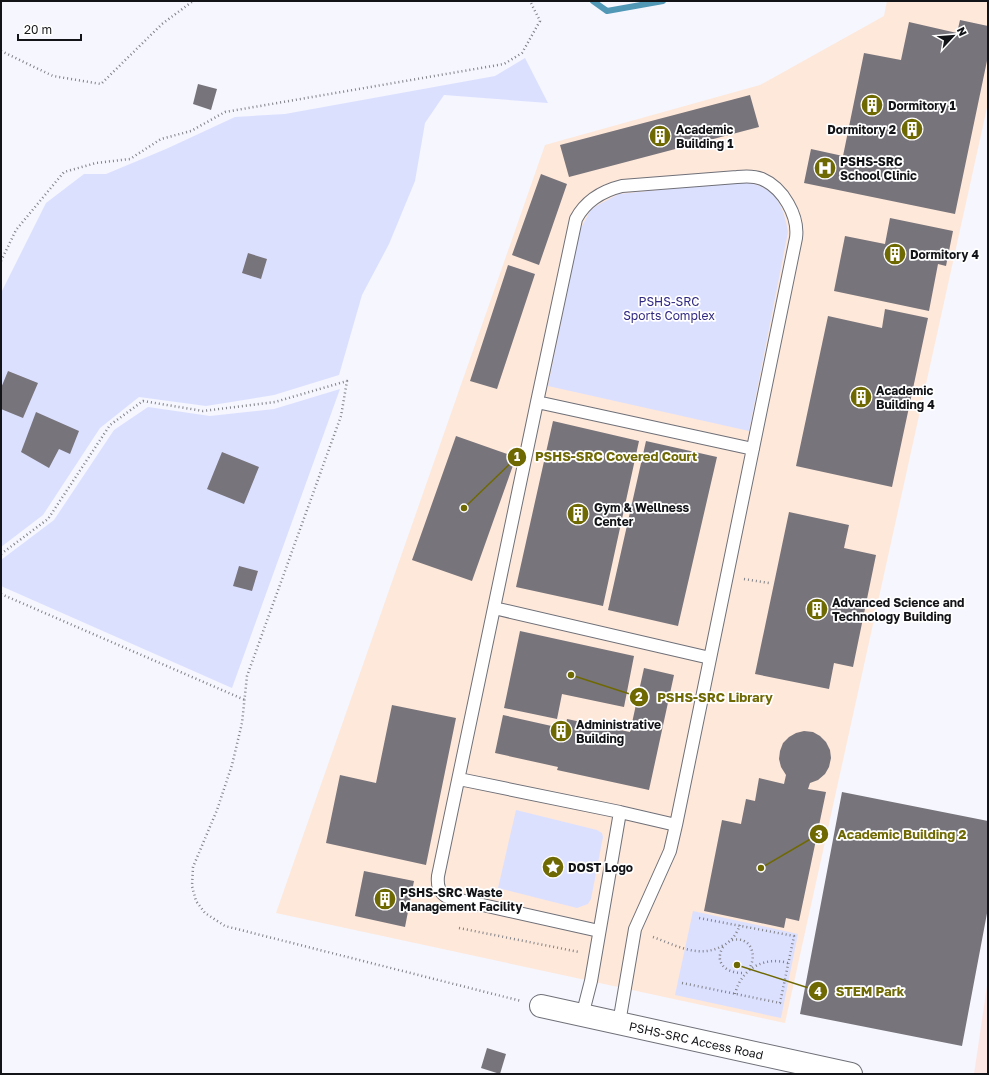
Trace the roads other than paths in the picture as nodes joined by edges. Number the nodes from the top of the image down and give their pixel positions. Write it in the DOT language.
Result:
graph roads {
  1 [pos="537,402"];
  2 [pos="753,449"];
  3 [pos="494,608"];
  4 [pos="710,658"];
  5 [pos="459,779"];
  6 [pos="620,812"];
  7 [pos="676,825"];
  8 [pos="599,931"];
  9 [pos="541,1006"];
  10 [pos="582,1016"];
  11 [pos="619,1023"];
  12 [pos="851,1074"];
  1 -- 2 [label="lane"];
  1 -- 2 [label="lane"];
  1 -- 3 [label="lane"];
  2 -- 4 [label="lane"];
  3 -- 4 [label="lane"];
  3 -- 5 [label="lane"];
  4 -- 7 [label="lane"];
  5 -- 6 [label="lane"];
  5 -- 8 [label="lane"];
  6 -- 7 [label="lane"];
  6 -- 8 [label="lane"];
  7 -- 11 [label="lane"];
  8 -- 10 [label="lane"];
  9 -- 10 [label="street, PSHS-SRC Access Road"];
  10 -- 11 [label="street, PSHS-SRC Access Road"];
  11 -- 12 [label="street, PSHS-SRC Access Road"];
}
